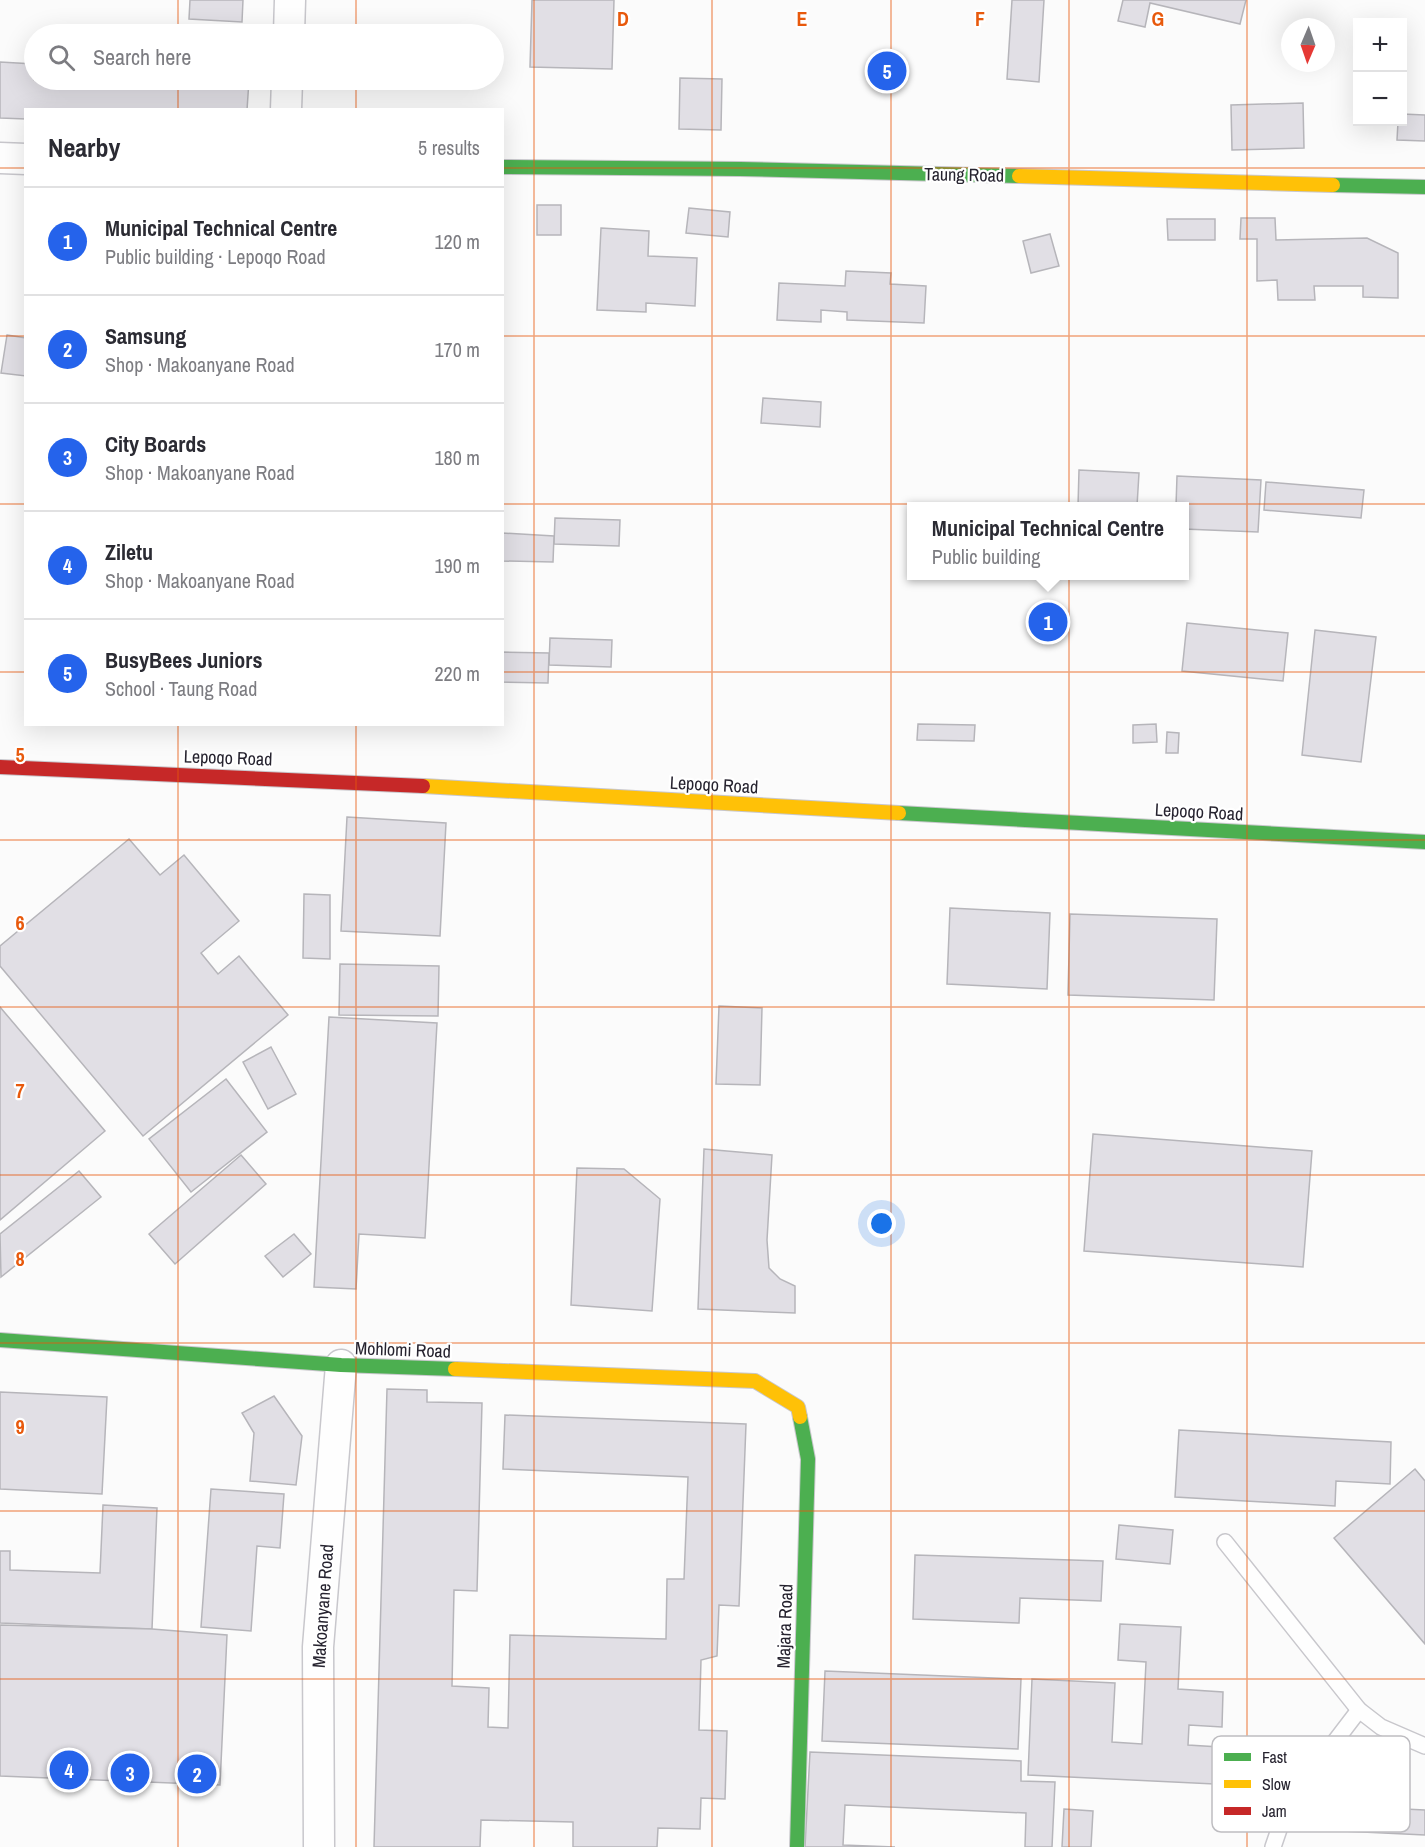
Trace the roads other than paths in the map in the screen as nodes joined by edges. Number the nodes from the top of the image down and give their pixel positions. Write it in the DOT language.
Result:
graph roads {
  1 [pos="290,0"];
  2 [pos="289,24"];
  3 [pos="287,90"];
  4 [pos="286,108"];
  5 [pos="0,158"];
  6 [pos="24,159"];
  7 [pos="504,167"];
  8 [pos="1425,187"];
  9 [pos="0,767"];
  10 [pos="1425,842"];
  11 [pos="0,1340"];
  12 [pos="341,1365"];
  13 [pos="798,1407"];
  14 [pos="1225,1542"];
  15 [pos="1359,1710"];
  16 [pos="1339,1736"];
  17 [pos="1402,1736"];
  18 [pos="1410,1740"];
  19 [pos="1425,1746"];
  20 [pos="1278,1832"];
  21 [pos="319,1847"];
  22 [pos="797,1847"];
  23 [pos="1273,1847"];
  1 -- 2 [label="street"];
  3 -- 4 [label="street"];
  5 -- 6 [label="street"];
  7 -- 8 [label="street, Taung Road"];
  9 -- 10 [label="street, Lepoqo Road"];
  11 -- 12 [label="street, Mohlomi Road"];
  12 -- 13 [label="street, Mohlomi Road"];
  12 -- 21 [label="street, Makoanyane Road"];
  13 -- 22 [label="street, Majara Road"];
  14 -- 15 [label="lane"];
  15 -- 16 [label="lane"];
  15 -- 17 [label="lane"];
  18 -- 19 [label="lane"];
  20 -- 23 [label="lane"];
}
